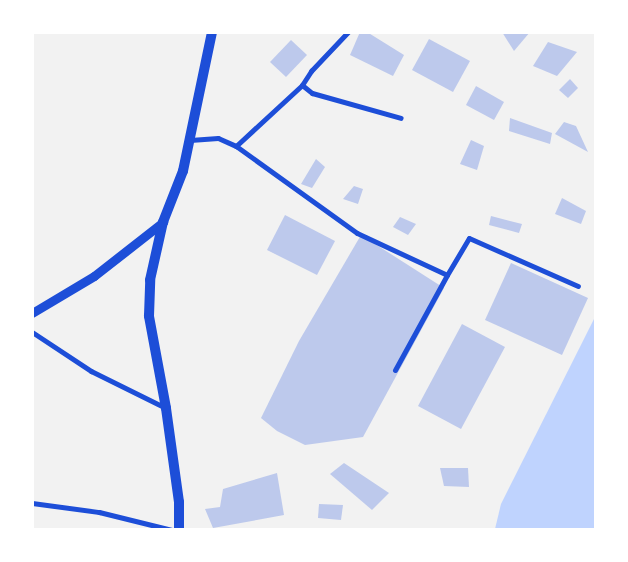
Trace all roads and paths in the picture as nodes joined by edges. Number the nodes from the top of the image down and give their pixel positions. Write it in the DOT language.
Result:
graph roads {
  1 [pos="212,32"];
  2 [pos="348,32"];
  3 [pos="302,85"];
  4 [pos="401,118"];
  5 [pos="190,140"];
  6 [pos="236,146"];
  7 [pos="163,222"];
  8 [pos="447,275"];
  9 [pos="578,286"];
  10 [pos="32,313"];
  11 [pos="32,332"];
  12 [pos="395,370"];
  13 [pos="166,408"];
  14 [pos="32,503"];
  15 [pos="172,530"];
  16 [pos="179,530"];
  1 -- 5 [label="main road"];
  2 -- 3 [label="street"];
  3 -- 4 [label="street"];
  3 -- 6 [label="street"];
  5 -- 6 [label="street"];
  5 -- 7 [label="main road"];
  6 -- 8 [label="street"];
  7 -- 10 [label="street"];
  7 -- 13 [label="main road"];
  8 -- 9 [label="street"];
  8 -- 12 [label="street"];
  11 -- 13 [label="street"];
  13 -- 16 [label="main road"];
  14 -- 15 [label="street"];
}
